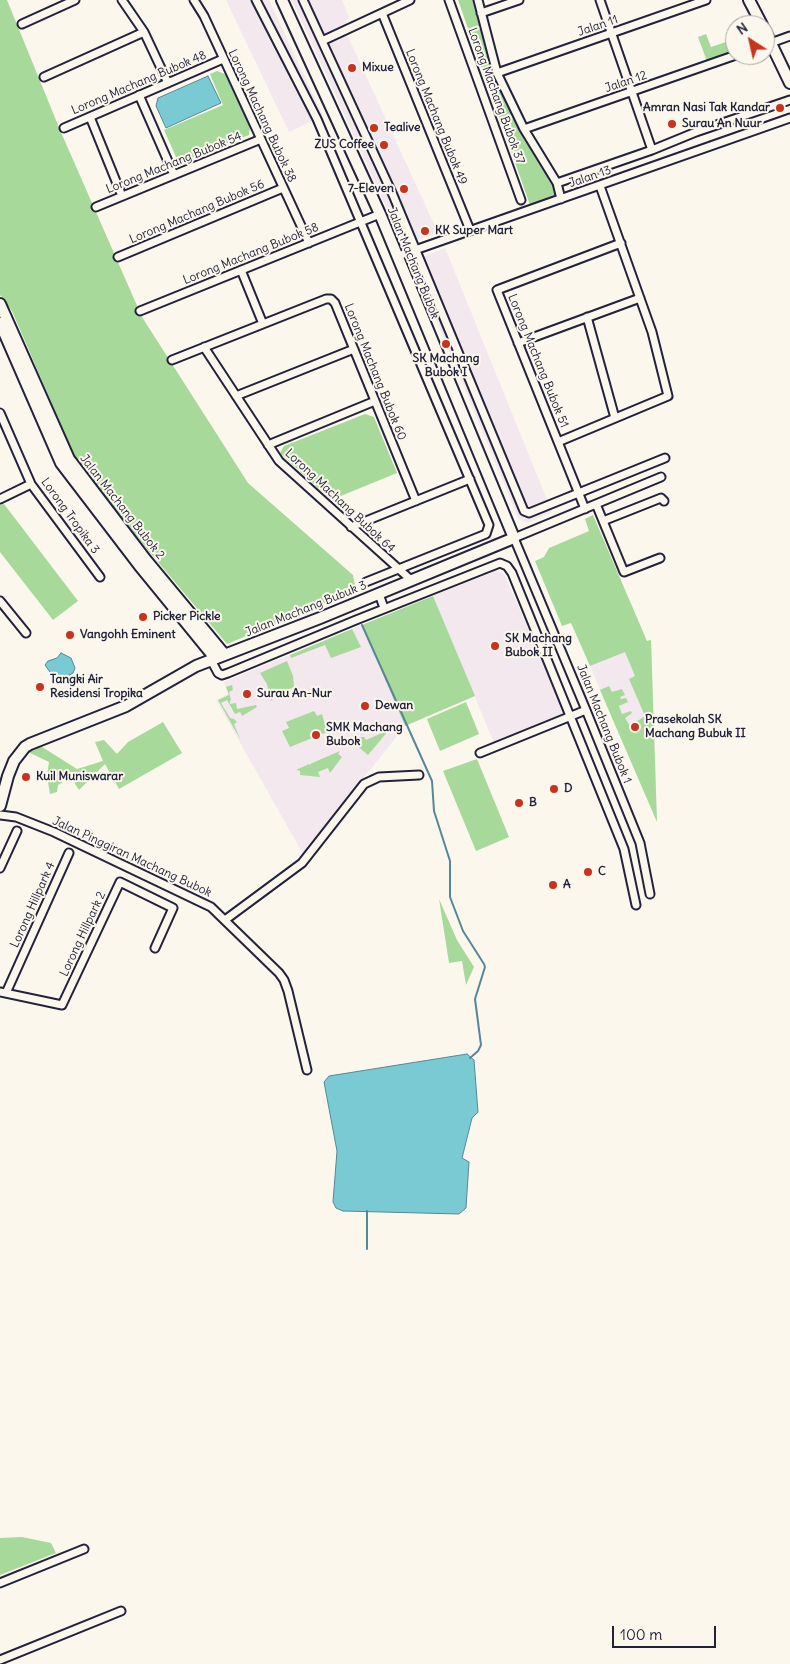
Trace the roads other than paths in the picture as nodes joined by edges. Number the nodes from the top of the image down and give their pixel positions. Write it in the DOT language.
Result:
graph roads {
  1 [pos="75,0"];
  2 [pos="122,0"];
  3 [pos="194,0"];
  4 [pos="256,0"];
  5 [pos="282,0"];
  6 [pos="303,0"];
  7 [pos="410,0"];
  8 [pos="450,0"];
  9 [pos="478,0"];
  10 [pos="519,0"];
  11 [pos="600,0"];
  12 [pos="706,0"];
  13 [pos="749,0"];
  14 [pos="382,13"];
  15 [pos="481,13"];
  16 [pos="757,15"];
  17 [pos="22,24"];
  18 [pos="144,32"];
  19 [pos="612,33"];
  20 [pos="790,36"];
  21 [pos="322,41"];
  22 [pos="775,41"];
  23 [pos="775,56"];
  24 [pos="223,59"];
  25 [pos="725,59"];
  26 [pos="497,73"];
  27 [pos="44,77"];
  28 [pos="168,83"];
  29 [pos="790,83"];
  30 [pos="632,92"];
  31 [pos="139,95"];
  32 [pos="790,100"];
  33 [pos="90,117"];
  34 [pos="790,118"];
  35 [pos="64,128"];
  36 [pos="524,129"];
  37 [pos="260,139"];
  38 [pos="652,150"];
  39 [pos="174,175"];
  40 [pos="557,183"];
  41 [pos="600,186"];
  42 [pos="284,188"];
  43 [pos="122,196"];
  44 [pos="562,199"];
  45 [pos="521,200"];
  46 [pos="96,207"];
  47 [pos="375,216"];
  48 [pos="361,221"];
  49 [pos="470,230"];
  50 [pos="309,242"];
  51 [pos="620,243"];
  52 [pos="415,250"];
  53 [pos="398,256"];
  54 [pos="118,257"];
  55 [pos="241,270"];
  56 [pos="640,298"];
  57 [pos="0,304"];
  58 [pos="140,311"];
  59 [pos="587,317"];
  60 [pos="0,323"];
  61 [pos="263,324"];
  62 [pos="518,343"];
  63 [pos="204,347"];
  64 [pos="354,348"];
  65 [pos="172,360"];
  66 [pos="236,396"];
  67 [pos="375,401"];
  68 [pos="0,413"];
  69 [pos="615,418"];
  70 [pos="558,442"];
  71 [pos="268,445"];
  72 [pos="665,458"];
  73 [pos="661,477"];
  74 [pos="470,479"];
  75 [pos="31,484"];
  76 [pos="578,493"];
  77 [pos="0,499"];
  78 [pos="664,500"];
  79 [pos="416,501"];
  80 [pos="596,504"];
  81 [pos="585,509"];
  82 [pos="603,521"];
  83 [pos="351,527"];
  84 [pos="514,538"];
  85 [pos="660,558"];
  86 [pos="397,569"];
  87 [pos="100,577"];
  88 [pos="411,580"];
  89 [pos="366,582"];
  90 [pos="379,594"];
  91 [pos="0,601"];
  92 [pos="384,608"];
  93 [pos="184,613"];
  94 [pos="320,618"];
  95 [pos="326,632"];
  96 [pos="26,633"];
  97 [pos="217,657"];
  98 [pos="586,710"];
  99 [pos="571,716"];
  100 [pos="480,753"];
  101 [pos="419,775"];
  102 [pos="0,806"];
  103 [pos="0,815"];
  104 [pos="17,831"];
  105 [pos="69,853"];
  106 [pos="0,868"];
  107 [pos="650,894"];
  108 [pos="636,905"];
  109 [pos="225,920"];
  110 [pos="155,948"];
  111 [pos="3,992"];
  112 [pos="307,1070"];
  113 [pos="84,1549"];
  114 [pos="0,1583"];
  115 [pos="121,1611"];
  116 [pos="0,1660"];
  1 -- 17 [label="street"];
  2 -- 18 [label="street"];
  3 -- 24 [label="street, Lorong Machang Bubok 38"];
  4 -- 48 [label="street"];
  5 -- 47 [label="main road, Jalan Machang Bubok"];
  6 -- 21 [label="street"];
  7 -- 14 [label="street"];
  8 -- 45 [label="street, Lorong Machang Bubok 37"];
  9 -- 15 [label="street"];
  10 -- 15 [label="street"];
  11 -- 19 [label="street"];
  12 -- 19 [label="street, Jalan 11"];
  13 -- 16 [label="main road"];
  14 -- 21 [label="street"];
  14 -- 49 [label="street, Lorong Machang Bubok 49"];
  15 -- 26 [label="street"];
  18 -- 27 [label="street"];
  18 -- 28 [label="street"];
  19 -- 26 [label="street, Jalan 11"];
  19 -- 30 [label="street"];
  20 -- 22 [label="street"];
  21 -- 52 [label="street"];
  23 -- 29 [label="main road"];
  24 -- 28 [label="street, Lorong Machang Bubok 48"];
  24 -- 37 [label="street, Lorong Machang Bubok 38"];
  25 -- 30 [label="street, Jalan 12"];
  26 -- 36 [label="street"];
  28 -- 31 [label="street, Lorong Machang Bubok 48"];
  30 -- 36 [label="street, Jalan 12"];
  30 -- 38 [label="street"];
  31 -- 33 [label="street, Lorong Machang Bubok 48"];
  31 -- 39 [label="street"];
  32 -- 38 [label="street"];
  33 -- 35 [label="street, Lorong Machang Bubok 48"];
  33 -- 43 [label="street"];
  34 -- 41 [label="street, Jalan 13"];
  36 -- 40 [label="street"];
  37 -- 39 [label="street, Lorong Machang Bubok 54"];
  37 -- 42 [label="street, Lorong Machang Bubok 38"];
  38 -- 40 [label="street"];
  39 -- 43 [label="street, Lorong Machang Bubok 54"];
  40 -- 44 [label="street"];
  41 -- 44 [label="street, Jalan 13"];
  41 -- 51 [label="street"];
  42 -- 50 [label="street, Lorong Machang Bubok 38"];
  42 -- 54 [label="street, Lorong Machang Bubok 56"];
  43 -- 46 [label="street, Lorong Machang Bubok 54"];
  44 -- 49 [label="street, Jalan 13"];
  47 -- 48 [label="street, Lorong Machang Bubok 58"];
  47 -- 53 [label="main road, Jalan Machang Bubok"];
  48 -- 50 [label="street, Lorong Machang Bubok 58"];
  48 -- 74 [label="street"];
  49 -- 52 [label="street, Jalan 13"];
  50 -- 55 [label="street, Lorong Machang Bubok 58"];
  51 -- 56 [label="street"];
  51 -- 62 [label="street, Lorong Machang Bubok 51"];
  52 -- 53 [label="street, Jalan 13"];
  52 -- 76 [label="street"];
  53 -- 84 [label="main road, Jalan Machang Bubok"];
  55 -- 58 [label="street, Lorong Machang Bubok 58"];
  55 -- 61 [label="street"];
  56 -- 59 [label="street"];
  56 -- 69 [label="street"];
  57 -- 93 [label="main road, Jalan Machang Bubok 2"];
  59 -- 62 [label="street"];
  59 -- 69 [label="street"];
  60 -- 93 [label="main road, Jalan Machang Bubok 2"];
  61 -- 63 [label="street, Lorong Machang Bubok 60"];
  61 -- 64 [label="street, Lorong Machang Bubok 60"];
  62 -- 70 [label="street, Lorong Machang Bubok 51"];
  63 -- 65 [label="street, Lorong Machang Bubok 60"];
  63 -- 66 [label="street, Lorong Machang Bubok 64"];
  64 -- 66 [label="street"];
  64 -- 67 [label="street, Lorong Machang Bubok 60"];
  66 -- 71 [label="street, Lorong Machang Bubok 64"];
  67 -- 71 [label="street"];
  67 -- 79 [label="street, Lorong Machang Bubok 60"];
  68 -- 75 [label="street, Lorong Tropika 3"];
  69 -- 70 [label="street"];
  70 -- 76 [label="street, Lorong Machang Bubok 51"];
  71 -- 83 [label="street, Lorong Machang Bubok 64"];
  72 -- 76 [label="street"];
  73 -- 80 [label="street, Jalan Machang Bubuk 3"];
  74 -- 79 [label="street"];
  74 -- 86 [label="street, Jalan Machang Bubuk 3"];
  75 -- 77 [label="street"];
  75 -- 87 [label="street, Lorong Tropika 3"];
  76 -- 81 [label="street, Lorong Machang Bubok 51"];
  78 -- 82 [label="street"];
  79 -- 83 [label="street"];
  80 -- 81 [label="street, Jalan Machang Bubuk 3"];
  80 -- 82 [label="street"];
  81 -- 84 [label="street, Jalan Machang Bubuk 3"];
  82 -- 85 [label="street"];
  83 -- 86 [label="street, Lorong Machang Bubok 64"];
  84 -- 88 [label="main road, Jalan Machang Bubuk 3"];
  84 -- 98 [label="street, Jalan Machang Bubok 1"];
  86 -- 88 [label="street, Lorong Machang Bubok 64"];
  86 -- 89 [label="street, Jalan Machang Bubuk 3"];
  88 -- 90 [label="main road, Jalan Machang Bubuk 3"];
  90 -- 92 [label="street"];
  90 -- 94 [label="main road, Jalan Machang Bubuk 3"];
  91 -- 96 [label="street"];
  92 -- 95 [label="street"];
  92 -- 99 [label="street"];
  93 -- 97 [label="main road, Jalan Machang Bubok 2"];
  94 -- 95 [label="street"];
  94 -- 97 [label="main road, Jalan Machang Bubuk 3"];
  95 -- 97 [label="street"];
  97 -- 102 [label="main road, Jalan Machang Bubuk 3"];
  98 -- 99 [label="street"];
  98 -- 107 [label="street, Jalan Machang Bubok 1"];
  99 -- 100 [label="street"];
  99 -- 108 [label="street"];
  101 -- 109 [label="street"];
  103 -- 109 [label="street, Jalan Pinggiran Machang Bubok"];
  104 -- 106 [label="street"];
  105 -- 111 [label="street, Lorong Hillpark 4"];
  109 -- 112 [label="street, Jalan Pinggiran Machang Bubok"];
  110 -- 111 [label="street, Lorong Hillpark 2"];
  113 -- 114 [label="street"];
  115 -- 116 [label="street"];
}
